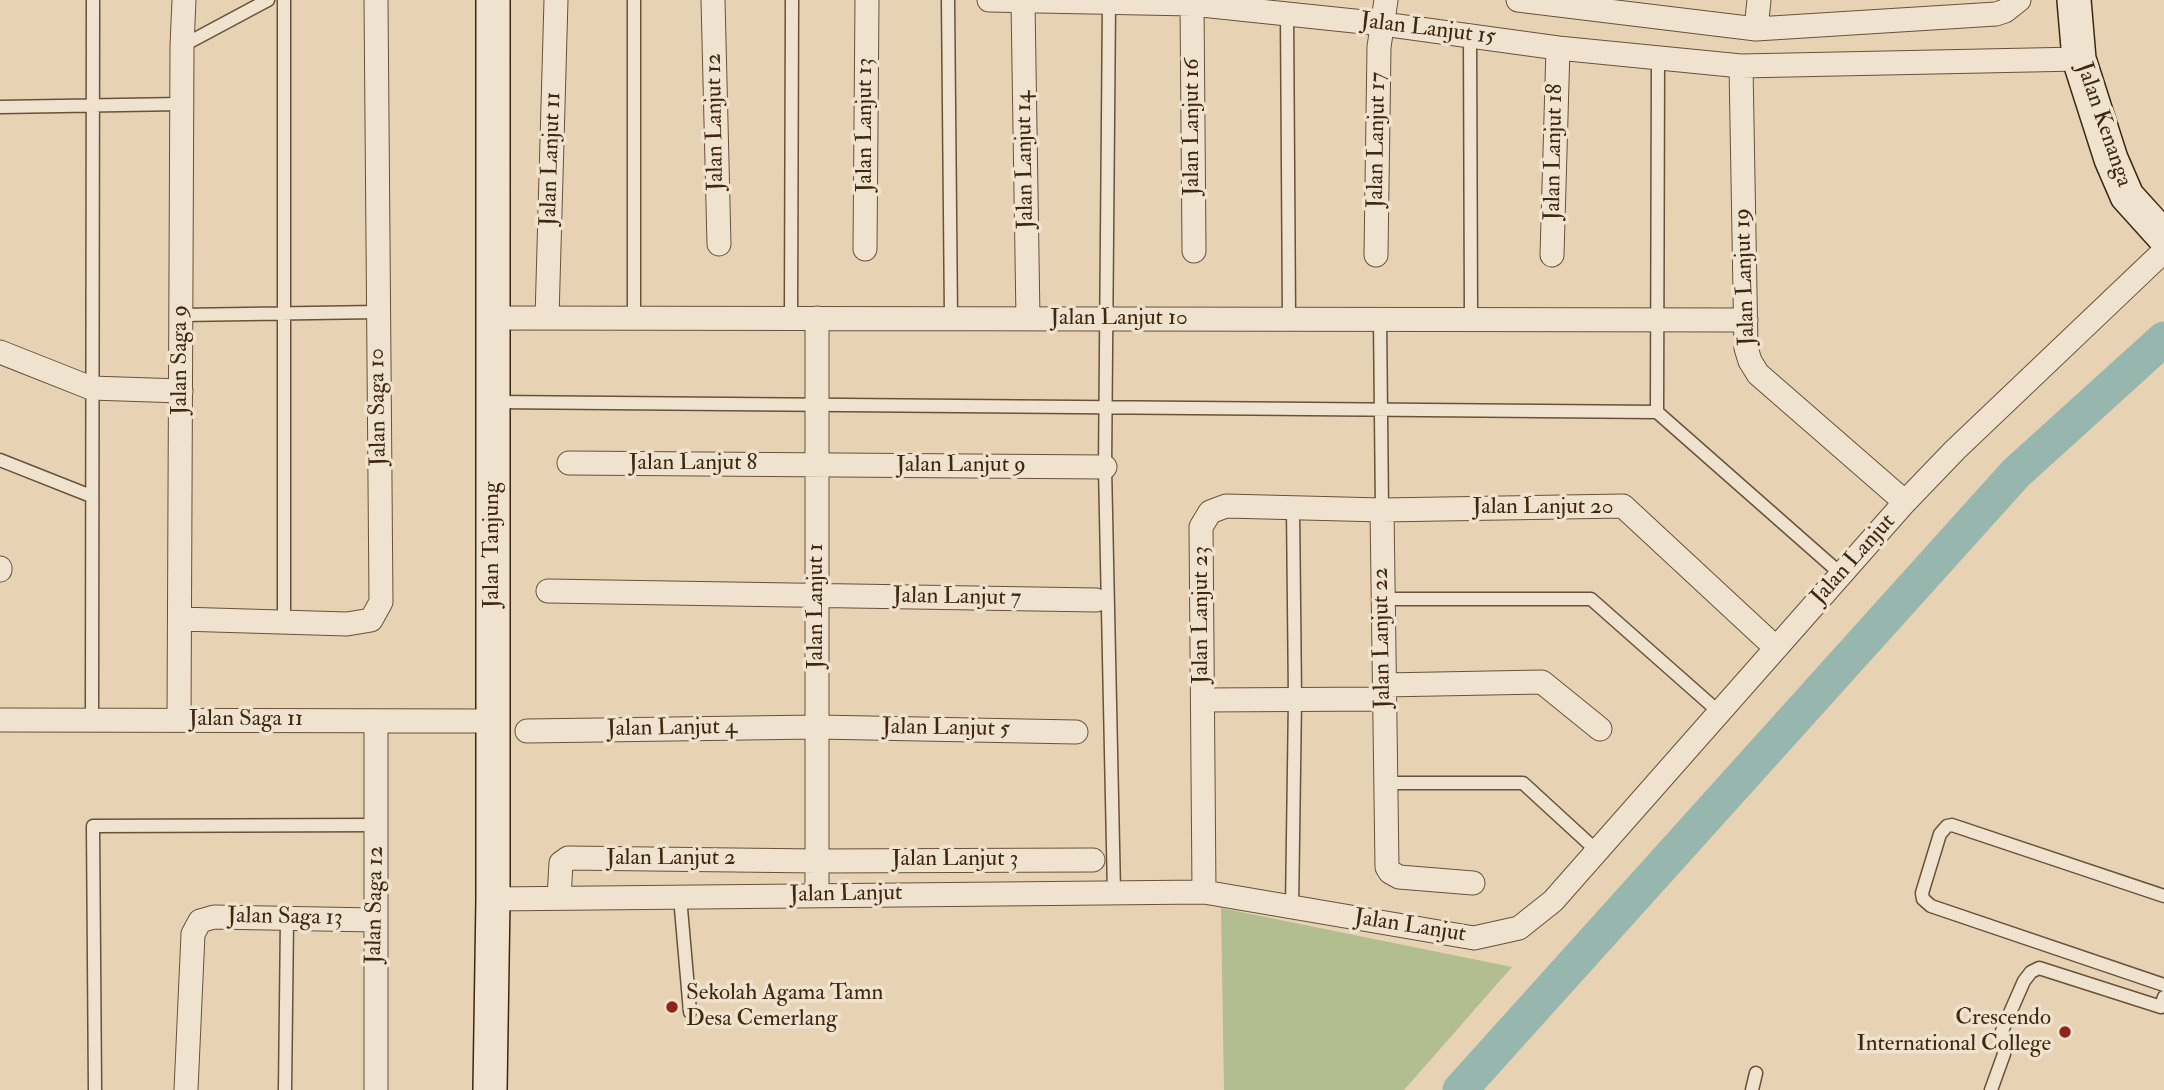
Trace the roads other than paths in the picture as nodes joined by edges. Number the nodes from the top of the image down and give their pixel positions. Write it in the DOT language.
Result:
graph roads {
  1 [pos="93,0"];
  2 [pos="184,0"];
  3 [pos="268,0"];
  4 [pos="284,0"];
  5 [pos="376,0"];
  6 [pos="493,0"];
  7 [pos="556,0"];
  8 [pos="634,0"];
  9 [pos="713,0"];
  10 [pos="792,0"];
  11 [pos="867,0"];
  12 [pos="948,0"];
  13 [pos="989,0"];
  14 [pos="1386,0"];
  15 [pos="1518,0"];
  16 [pos="1759,0"];
  17 [pos="2019,0"];
  18 [pos="2074,0"];
  19 [pos="1023,2"];
  20 [pos="1109,3"];
  21 [pos="1192,4"];
  22 [pos="1287,13"];
  23 [pos="1383,24"];
  24 [pos="1756,29"];
  25 [pos="1471,35"];
  26 [pos="181,46"];
  27 [pos="1558,48"];
  28 [pos="1658,58"];
  29 [pos="2079,59"];
  30 [pos="1741,66"];
  31 [pos="181,104"];
  32 [pos="93,106"];
  33 [pos="0,107"];
  34 [pos="2164,237"];
  35 [pos="719,244"];
  36 [pos="865,249"];
  37 [pos="1194,251"];
  38 [pos="2164,251"];
  39 [pos="1376,255"];
  40 [pos="1552,255"];
  41 [pos="378,312"];
  42 [pos="282,313"];
  43 [pos="181,315"];
  44 [pos="493,318"];
  45 [pos="547,318"];
  46 [pos="634,318"];
  47 [pos="791,318"];
  48 [pos="817,318"];
  49 [pos="950,318"];
  50 [pos="1107,318"];
  51 [pos="1028,319"];
  52 [pos="1289,319"];
  53 [pos="1380,319"];
  54 [pos="1471,319"];
  55 [pos="1656,320"];
  56 [pos="1746,320"];
  57 [pos="0,352"];
  58 [pos="91,388"];
  59 [pos="181,391"];
  60 [pos="494,402"];
  61 [pos="817,405"];
  62 [pos="1107,407"];
  63 [pos="1381,410"];
  64 [pos="1657,412"];
  65 [pos="0,460"];
  66 [pos="569,463"];
  67 [pos="817,464"];
  68 [pos="1105,467"];
  69 [pos="91,496"];
  70 [pos="1905,502"];
  71 [pos="1293,508"];
  72 [pos="1382,510"];
  73 [pos="1841,575"];
  74 [pos="548,591"];
  75 [pos="817,596"];
  76 [pos="1383,599"];
  77 [pos="1096,600"];
  78 [pos="180,619"];
  79 [pos="284,622"];
  80 [pos="1776,648"];
  81 [pos="1384,692"];
  82 [pos="1296,699"];
  83 [pos="1203,700"];
  84 [pos="1719,712"];
  85 [pos="0,720"];
  86 [pos="92,720"];
  87 [pos="179,720"];
  88 [pos="376,721"];
  89 [pos="492,721"];
  90 [pos="817,727"];
  91 [pos="1600,729"];
  92 [pos="527,731"];
  93 [pos="1076,732"];
  94 [pos="1385,783"];
  95 [pos="377,825"];
  96 [pos="1596,850"];
  97 [pos="1093,860"];
  98 [pos="817,861"];
  99 [pos="1473,883"];
  100 [pos="1204,892"];
  101 [pos="1115,893"];
  102 [pos="817,895"];
  103 [pos="2164,896"];
  104 [pos="680,897"];
  105 [pos="559,898"];
  106 [pos="493,899"];
  107 [pos="1292,908"];
  108 [pos="287,919"];
  109 [pos="374,920"];
  110 [pos="2164,985"];
  111 [pos="2164,997"];
  112 [pos="690,1013"];
  113 [pos="1756,1073"];
  114 [pos="95,1090"];
  115 [pos="186,1090"];
  116 [pos="285,1090"];
  117 [pos="376,1090"];
  118 [pos="490,1090"];
  119 [pos="1752,1090"];
  120 [pos="1991,1090"];
  1 -- 32 [label="lane"];
  2 -- 26 [label="street, Jalan Saga 9"];
  3 -- 26 [label="lane"];
  4 -- 42 [label="lane"];
  5 -- 41 [label="street, Jalan Saga 10"];
  6 -- 44 [label="street, Jalan Tanjung"];
  7 -- 45 [label="street, Jalan Lanjut 11"];
  8 -- 46 [label="lane"];
  9 -- 35 [label="street, Jalan Lanjut 12"];
  10 -- 47 [label="lane"];
  11 -- 36 [label="street, Jalan Lanjut 13"];
  12 -- 49 [label="lane"];
  13 -- 19 [label="street, Jalan Lanjut 15"];
  14 -- 23 [label="street, Jalan Lanjut 17"];
  15 -- 24 [label="street"];
  16 -- 24 [label="street"];
  17 -- 24 [label="street"];
  18 -- 29 [label="street, Jalan Kenanga"];
  19 -- 20 [label="street, Jalan Lanjut 15"];
  19 -- 51 [label="street, Jalan Lanjut 14"];
  20 -- 21 [label="street, Jalan Lanjut 15"];
  20 -- 50 [label="lane"];
  21 -- 22 [label="street, Jalan Lanjut 15"];
  21 -- 37 [label="street, Jalan Lanjut 16"];
  22 -- 23 [label="street, Jalan Lanjut 15"];
  22 -- 52 [label="lane"];
  23 -- 25 [label="street, Jalan Lanjut 15"];
  23 -- 39 [label="street, Jalan Lanjut 17"];
  25 -- 27 [label="street, Jalan Lanjut 15"];
  25 -- 54 [label="lane"];
  26 -- 31 [label="street, Jalan Saga 9"];
  27 -- 28 [label="street, Jalan Lanjut 15"];
  27 -- 40 [label="street, Jalan Lanjut 18"];
  28 -- 30 [label="street, Jalan Lanjut 15"];
  28 -- 55 [label="lane"];
  29 -- 30 [label="street, Jalan Lanjut 15"];
  29 -- 34 [label="street, Jalan Kenanga"];
  30 -- 56 [label="street, Jalan Lanjut 19"];
  31 -- 32 [label="lane"];
  31 -- 43 [label="street, Jalan Saga 9"];
  32 -- 33 [label="lane"];
  32 -- 58 [label="lane"];
  38 -- 70 [label="street, Jalan Lanjut"];
  41 -- 42 [label="lane"];
  41 -- 79 [label="street, Jalan Saga 10"];
  42 -- 43 [label="lane"];
  42 -- 79 [label="lane"];
  43 -- 59 [label="street, Jalan Saga 9"];
  44 -- 45 [label="street, Jalan Lanjut 10"];
  44 -- 60 [label="street, Jalan Tanjung"];
  45 -- 46 [label="street, Jalan Lanjut 10"];
  46 -- 47 [label="street, Jalan Lanjut 10"];
  47 -- 48 [label="street, Jalan Lanjut 10"];
  48 -- 49 [label="street, Jalan Lanjut 10"];
  48 -- 61 [label="street, Jalan Lanjut 1"];
  49 -- 51 [label="street, Jalan Lanjut 10"];
  50 -- 51 [label="street, Jalan Lanjut 10"];
  50 -- 52 [label="street, Jalan Lanjut 10"];
  50 -- 62 [label="lane"];
  52 -- 53 [label="street, Jalan Lanjut 10"];
  53 -- 54 [label="street, Jalan Lanjut 10"];
  53 -- 63 [label="lane, Jalan Lanjut 22"];
  54 -- 55 [label="street, Jalan Lanjut 10"];
  55 -- 56 [label="street, Jalan Lanjut 10"];
  55 -- 64 [label="lane"];
  56 -- 70 [label="street, Jalan Lanjut 19"];
  57 -- 58 [label="street"];
  58 -- 59 [label="street"];
  58 -- 69 [label="lane"];
  59 -- 78 [label="street, Jalan Saga 9"];
  60 -- 61 [label="lane"];
  60 -- 89 [label="street, Jalan Tanjung"];
  61 -- 62 [label="lane"];
  61 -- 67 [label="street, Jalan Lanjut 1"];
  62 -- 63 [label="lane"];
  62 -- 68 [label="lane"];
  63 -- 64 [label="lane"];
  63 -- 72 [label="lane, Jalan Lanjut 22"];
  64 -- 73 [label="lane"];
  65 -- 69 [label="lane"];
  66 -- 67 [label="street, Jalan Lanjut 8"];
  67 -- 68 [label="street, Jalan Lanjut 9"];
  67 -- 75 [label="street, Jalan Lanjut 1"];
  68 -- 101 [label="lane"];
  69 -- 86 [label="lane"];
  70 -- 73 [label="street, Jalan Lanjut"];
  71 -- 72 [label="street, Jalan Lanjut 23"];
  71 -- 82 [label="lane"];
  71 -- 83 [label="street, Jalan Lanjut 23"];
  72 -- 76 [label="street, Jalan Lanjut 22"];
  72 -- 80 [label="street, Jalan Lanjut 20"];
  73 -- 80 [label="street, Jalan Lanjut"];
  74 -- 75 [label="street"];
  75 -- 77 [label="street, Jalan Lanjut 7"];
  75 -- 90 [label="street, Jalan Lanjut 1"];
  76 -- 81 [label="street, Jalan Lanjut 22"];
  76 -- 84 [label="lane"];
  78 -- 79 [label="street, Jalan Saga 10"];
  78 -- 87 [label="street, Jalan Saga 9"];
  80 -- 84 [label="street, Jalan Lanjut"];
  81 -- 82 [label="street"];
  81 -- 91 [label="street"];
  81 -- 94 [label="street, Jalan Lanjut 22"];
  82 -- 83 [label="street"];
  82 -- 107 [label="lane"];
  83 -- 100 [label="street, Jalan Lanjut 23"];
  84 -- 96 [label="street, Jalan Lanjut"];
  85 -- 86 [label="street, Jalan Saga 11"];
  86 -- 87 [label="street, Jalan Saga 11"];
  87 -- 88 [label="street, Jalan Saga 11"];
  88 -- 89 [label="street, Jalan Saga 11"];
  88 -- 95 [label="street, Jalan Saga 12"];
  89 -- 106 [label="street, Jalan Tanjung"];
  90 -- 92 [label="street, Jalan Lanjut 4"];
  90 -- 93 [label="street, Jalan Lanjut 5"];
  90 -- 98 [label="street, Jalan Lanjut 1"];
  94 -- 96 [label="lane"];
  94 -- 99 [label="street, Jalan Lanjut 22"];
  95 -- 109 [label="street, Jalan Saga 12"];
  95 -- 114 [label="lane"];
  96 -- 107 [label="street, Jalan Lanjut"];
  97 -- 98 [label="street, Jalan Lanjut 3"];
  98 -- 102 [label="street, Jalan Lanjut 1"];
  98 -- 105 [label="street, Jalan Lanjut 2"];
  100 -- 101 [label="street, Jalan Lanjut"];
  100 -- 107 [label="street, Jalan Lanjut"];
  101 -- 102 [label="street, Jalan Lanjut"];
  102 -- 104 [label="street, Jalan Lanjut"];
  103 -- 110 [label="lane"];
  104 -- 105 [label="street, Jalan Lanjut"];
  104 -- 112 [label="lane"];
  105 -- 106 [label="street, Jalan Lanjut"];
  106 -- 118 [label="street, Jalan Tanjung"];
  108 -- 109 [label="street, Jalan Saga 13"];
  108 -- 115 [label="street, Jalan Saga 13"];
  108 -- 116 [label="lane"];
  109 -- 117 [label="street, Jalan Saga 12"];
  111 -- 120 [label="lane"];
  113 -- 119 [label="lane"];
}
